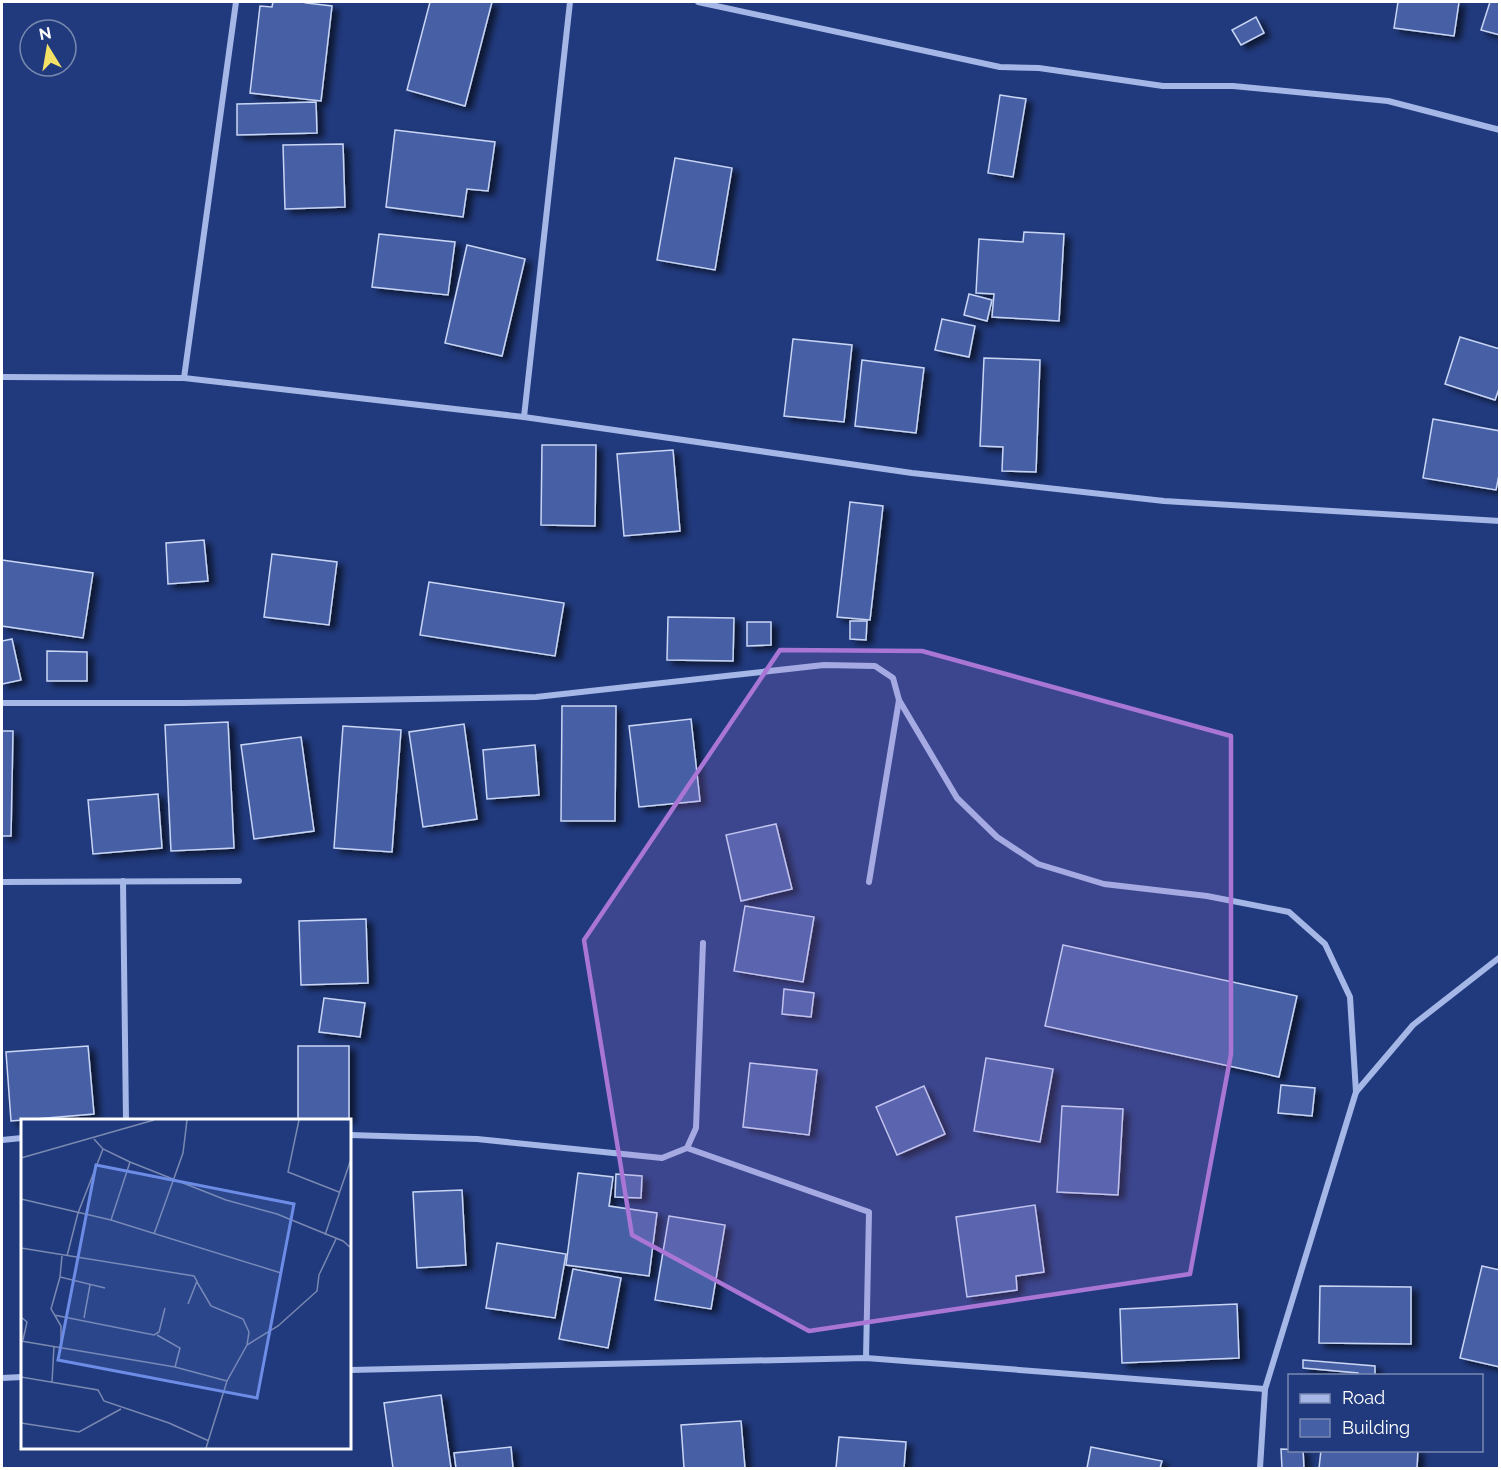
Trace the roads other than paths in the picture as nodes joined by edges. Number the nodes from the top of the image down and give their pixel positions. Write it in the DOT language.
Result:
graph roads {
  1 [pos="236,2"];
  2 [pos="570,2"];
  3 [pos="698,2"];
  4 [pos="1500,130"];
  5 [pos="2,377"];
  6 [pos="184,378"];
  7 [pos="524,417"];
  8 [pos="1500,521"];
  9 [pos="899,700"];
  10 [pos="2,703"];
  11 [pos="123,881"];
  12 [pos="239,881"];
  13 [pos="2,882"];
  14 [pos="868,882"];
  15 [pos="704,943"];
  16 [pos="1500,957"];
  17 [pos="1356,1092"];
  18 [pos="126,1119"];
  19 [pos="351,1135"];
  20 [pos="21,1138"];
  21 [pos="2,1140"];
  22 [pos="687,1148"];
  23 [pos="866,1358"];
  24 [pos="351,1370"];
  25 [pos="21,1377"];
  26 [pos="2,1378"];
  27 [pos="1265,1389"];
  28 [pos="1260,1468"];
  1 -- 6 [label="street"];
  2 -- 7 [label="street"];
  3 -- 4 [label="street"];
  5 -- 6 [label="street"];
  6 -- 7 [label="street"];
  7 -- 8 [label="street"];
  9 -- 10 [label="street"];
  9 -- 14 [label="street"];
  9 -- 17 [label="street"];
  11 -- 12 [label="street"];
  11 -- 13 [label="street"];
  11 -- 18 [label="street"];
  15 -- 22 [label="street"];
  16 -- 17 [label="street"];
  17 -- 27 [label="street"];
  19 -- 22 [label="street"];
  20 -- 21 [label="street"];
  22 -- 23 [label="street"];
  23 -- 24 [label="street"];
  23 -- 27 [label="street"];
  25 -- 26 [label="street"];
  27 -- 28 [label="street"];
}
